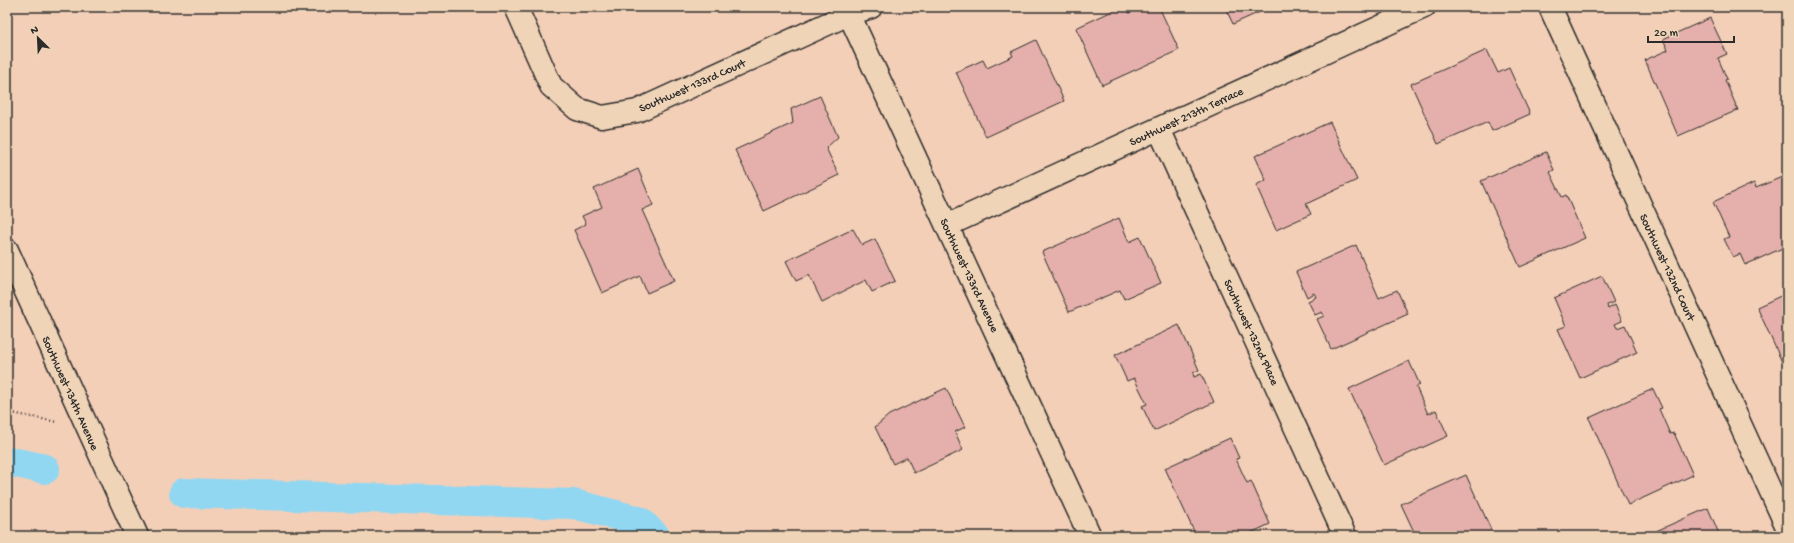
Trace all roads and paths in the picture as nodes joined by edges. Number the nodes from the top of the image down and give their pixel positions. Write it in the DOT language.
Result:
graph roads {
  1 [pos="516,7"];
  2 [pos="871,7"];
  3 [pos="1424,7"];
  4 [pos="1550,7"];
  5 [pos="849,14"];
  6 [pos="1159,129"];
  7 [pos="948,225"];
  8 [pos="7,250"];
  9 [pos="7,412"];
  10 [pos="87,430"];
  11 [pos="1787,527"];
  12 [pos="137,536"];
  13 [pos="1090,536"];
  14 [pos="1345,536"];
  1 -- 5 [label="street, Southwest 133rd Court"];
  2 -- 5 [label="street, Southwest 133rd Court"];
  3 -- 6 [label="street, Southwest 213th Terrace"];
  4 -- 11 [label="street, Southwest 132nd Court"];
  5 -- 7 [label="street, Southwest 133rd Avenue"];
  6 -- 7 [label="street, Southwest 213th Terrace"];
  6 -- 14 [label="street, Southwest 132nd Place"];
  7 -- 13 [label="street, Southwest 133rd Avenue"];
  8 -- 10 [label="street, Southwest 134th Avenue"];
  9 -- 10 [label="path"];
  10 -- 12 [label="street, Southwest 134th Avenue"];
}
